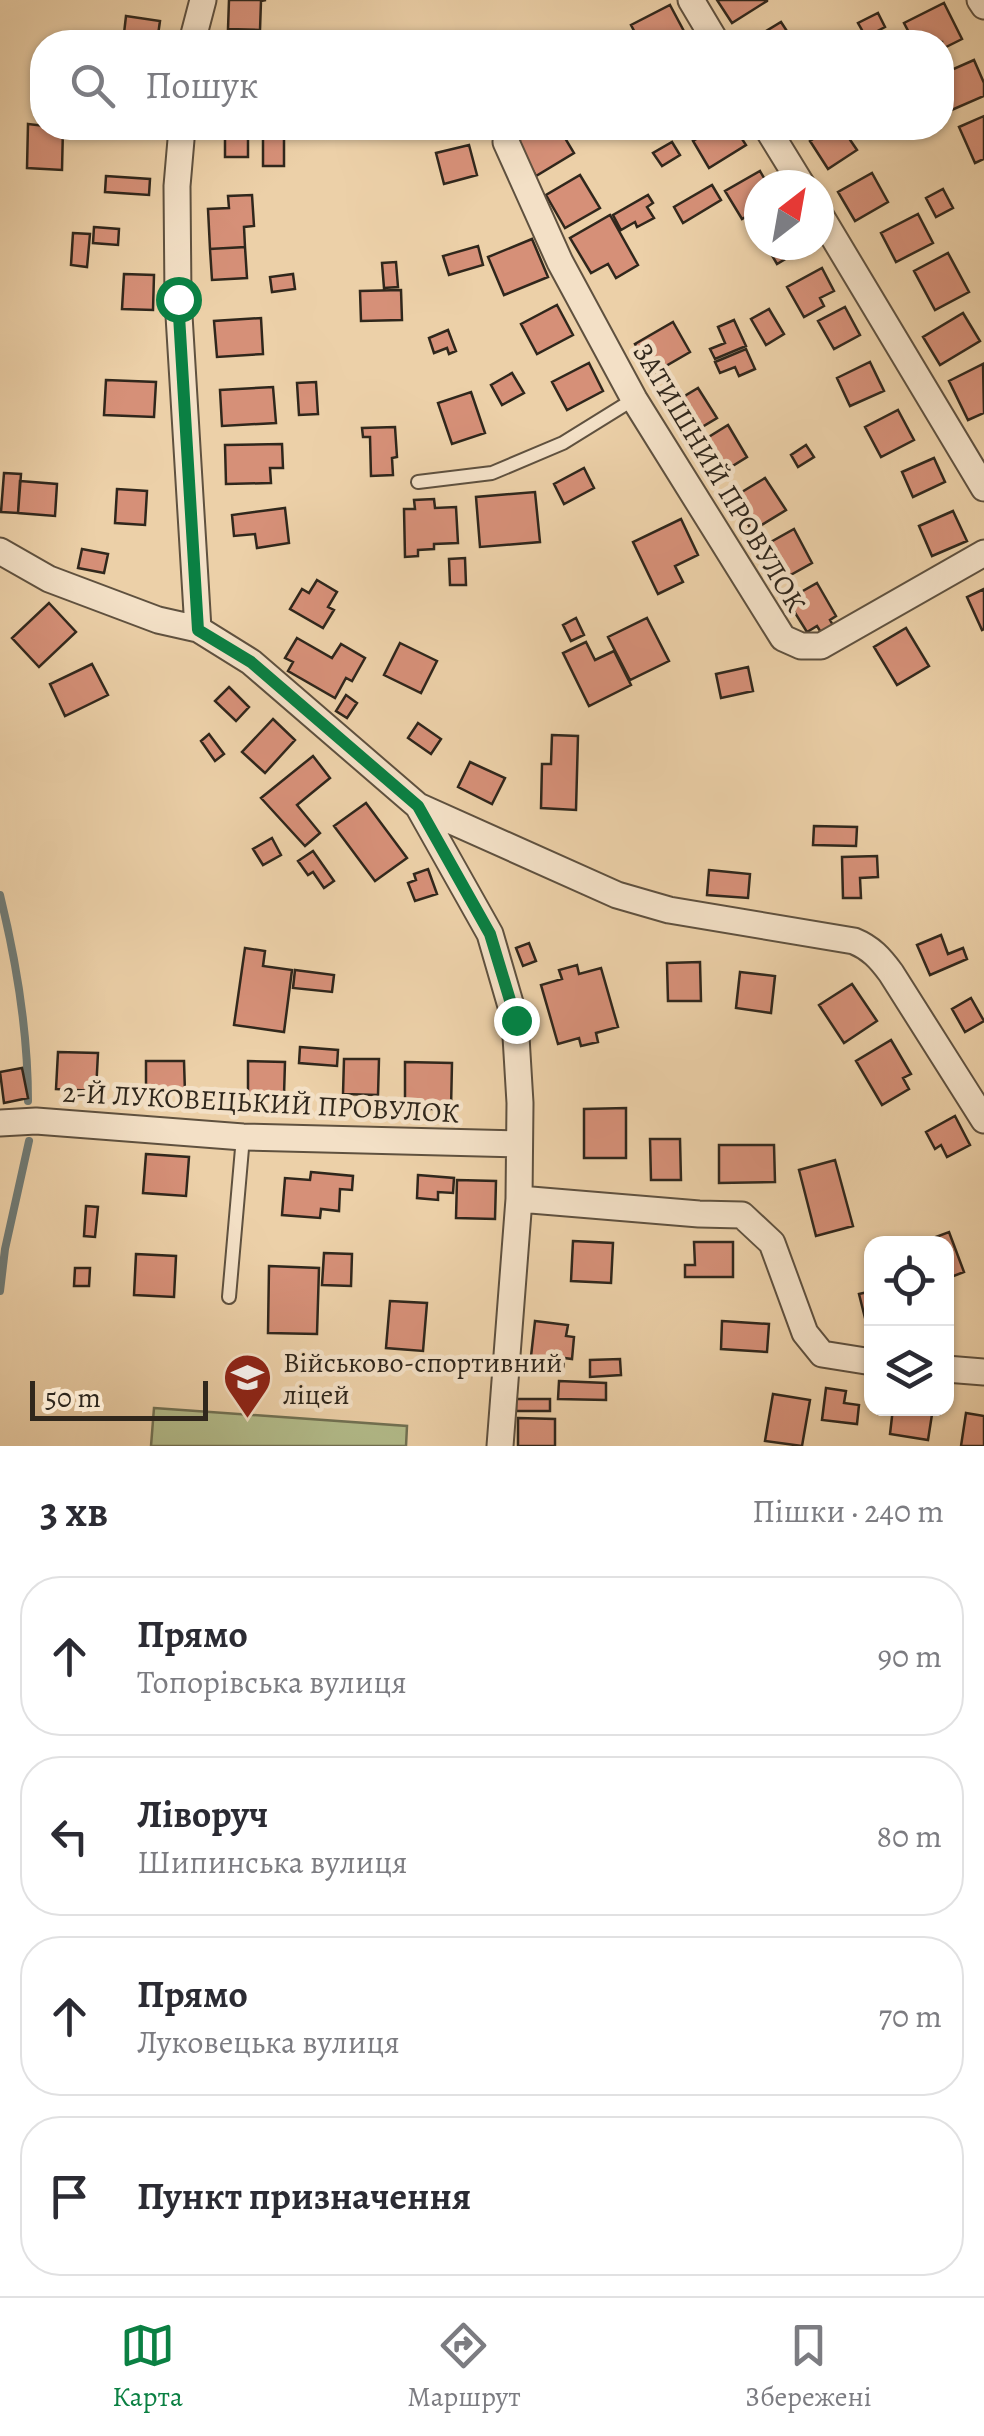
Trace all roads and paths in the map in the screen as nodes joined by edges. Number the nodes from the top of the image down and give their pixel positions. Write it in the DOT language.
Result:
graph roads {
  1 [pos="203,0"];
  2 [pos="691,0"];
  3 [pos="195,30"];
  4 [pos="709,30"];
  5 [pos="181,140"];
  6 [pos="774,140"];
  7 [pos="506,142"];
  8 [pos="793,170"];
  9 [pos="834,239"];
  10 [pos="634,399"];
  11 [pos="418,482"];
  12 [pos="984,488"];
  13 [pos="0,551"];
  14 [pos="984,553"];
  15 [pos="198,630"];
  16 [pos="418,806"];
  17 [pos="984,1120"];
  18 [pos="0,1123"];
  19 [pos="243,1137"];
  20 [pos="519,1144"];
  21 [pos="519,1199"];
  22 [pos="229,1297"];
  23 [pos="864,1361"];
  24 [pos="954,1370"];
  25 [pos="984,1372"];
  26 [pos="500,1446"];
  1 -- 3 [label="street"];
  2 -- 4 [label="street"];
  5 -- 15 [label="street"];
  6 -- 8 [label="street"];
  7 -- 10 [label="street, ЗАТИШНИЙ ПРОВУЛОК"];
  9 -- 12 [label="street"];
  10 -- 11 [label="lane"];
  10 -- 14 [label="street, ЗАТИШНИЙ ПРОВУЛОК"];
  13 -- 15 [label="street"];
  15 -- 16 [label="street"];
  16 -- 17 [label="street"];
  16 -- 20 [label="street"];
  18 -- 19 [label="street, 2-Й ЛУКОВЕЦЬКИЙ ПРОВУЛОК"];
  19 -- 20 [label="street, 2-Й ЛУКОВЕЦЬКИЙ ПРОВУЛОК"];
  19 -- 22 [label="lane"];
  20 -- 21 [label="street"];
  21 -- 23 [label="street"];
  21 -- 26 [label="street"];
  24 -- 25 [label="street"];
}
